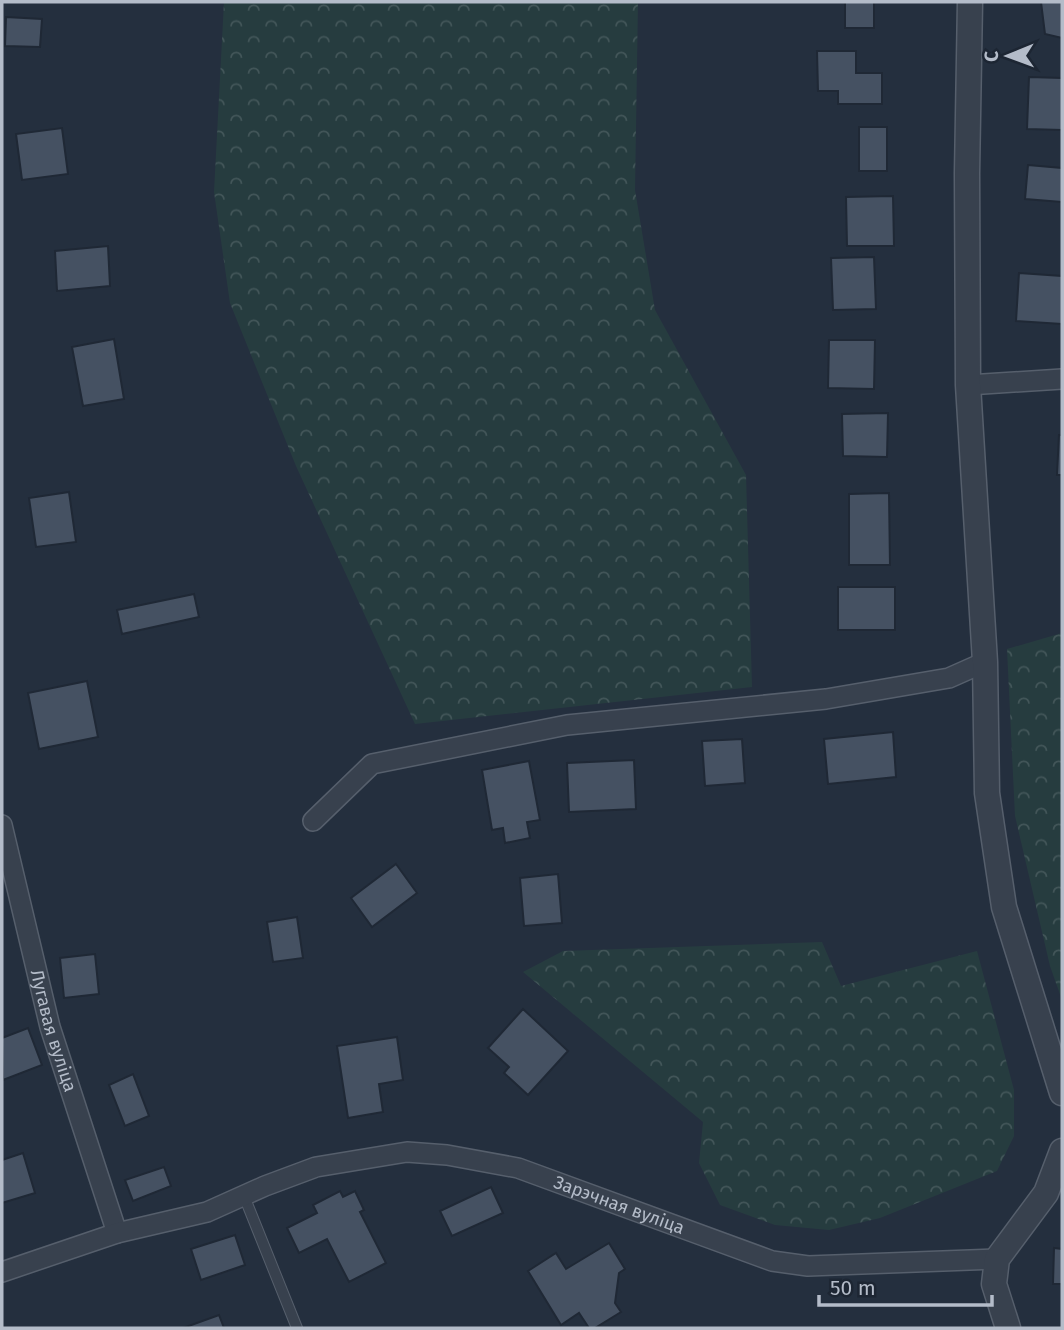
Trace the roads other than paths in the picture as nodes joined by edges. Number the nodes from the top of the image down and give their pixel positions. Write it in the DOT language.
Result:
graph roads {
  1 [pos="971,2"];
  2 [pos="1062,379"];
  3 [pos="968,385"];
  4 [pos="985,662"];
  5 [pos="313,821"];
  6 [pos="2,825"];
  7 [pos="1062,1093"];
  8 [pos="1062,1151"];
  9 [pos="244,1196"];
  10 [pos="117,1233"];
  11 [pos="997,1259"];
  12 [pos="2,1272"];
  13 [pos="297,1328"];
  14 [pos="1008,1328"];
  1 -- 3 [label="street"];
  2 -- 3 [label="street"];
  3 -- 4 [label="street"];
  4 -- 5 [label="street"];
  4 -- 7 [label="street"];
  6 -- 10 [label="street, Лугавая вуліца"];
  8 -- 11 [label="street"];
  9 -- 10 [label="street, Зарэчная вуліца"];
  9 -- 11 [label="street, Зарэчная вуліца"];
  9 -- 13 [label="lane"];
  10 -- 12 [label="street, Зарэчная вуліца"];
  11 -- 14 [label="street"];
}
